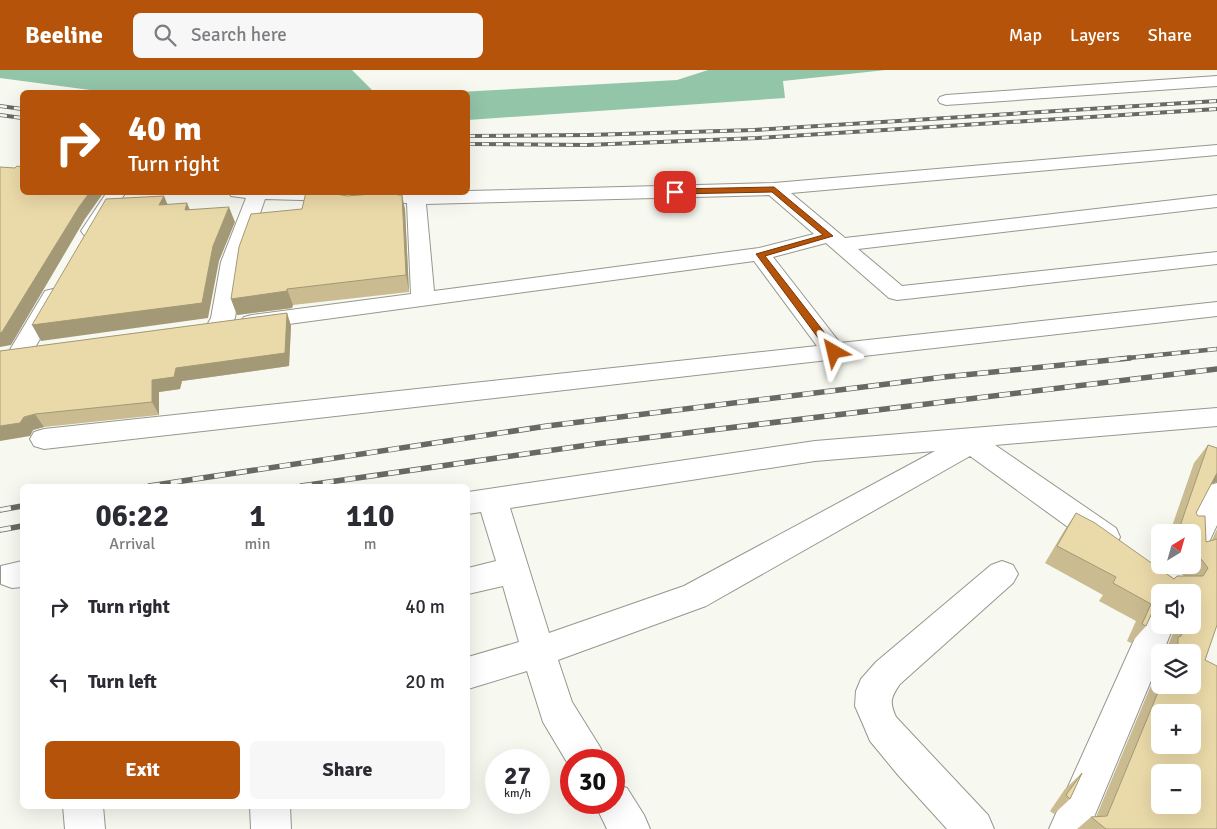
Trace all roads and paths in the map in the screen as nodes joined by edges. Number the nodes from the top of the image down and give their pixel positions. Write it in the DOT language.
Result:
graph roads {
  1 [pos="1217,81"];
  2 [pos="946,100"];
  3 [pos="1217,150"];
  4 [pos="774,189"];
  5 [pos="115,195"];
  6 [pos="247,195"];
  7 [pos="315,195"];
  8 [pos="416,198"];
  9 [pos="1217,201"];
  10 [pos="835,241"];
  11 [pos="82,245"];
  12 [pos="760,254"];
  13 [pos="1217,258"];
  14 [pos="63,278"];
  15 [pos="423,300"];
  16 [pos="1217,310"];
  17 [pos="50,349"];
  18 [pos="834,352"];
  19 [pos="10,355"];
  20 [pos="1217,417"];
  21 [pos="44,439"];
  22 [pos="978,439"];
  23 [pos="1217,494"];
  24 [pos="480,500"];
  25 [pos="1201,527"];
  26 [pos="1126,552"];
  27 [pos="514,570"];
  28 [pos="1002,574"];
  29 [pos="470,581"];
  30 [pos="1154,634"];
  31 [pos="538,652"];
  32 [pos="470,672"];
  33 [pos="580,749"];
  34 [pos="83,809"];
  35 [pos="270,809"];
  36 [pos="621,814"];
  37 [pos="85,829"];
  38 [pos="271,829"];
  39 [pos="630,829"];
  40 [pos="974,829"];
  41 [pos="1069,829"];
  1 -- 2 [label="street"];
  3 -- 4 [label="street"];
  4 -- 8 [label="street"];
  4 -- 10 [label="street"];
  5 -- 11 [label="street"];
  6 -- 15 [label="street"];
  7 -- 8 [label="street"];
  8 -- 15 [label="street"];
  9 -- 10 [label="street"];
  10 -- 12 [label="street"];
  10 -- 13 [label="street"];
  12 -- 15 [label="street"];
  12 -- 18 [label="street"];
  14 -- 19 [label="street"];
  16 -- 18 [label="street"];
  17 -- 19 [label="street"];
  18 -- 21 [label="street"];
  20 -- 22 [label="street"];
  22 -- 24 [label="street"];
  22 -- 26 [label="street"];
  22 -- 31 [label="street"];
  23 -- 25 [label="street"];
  24 -- 27 [label="street"];
  27 -- 29 [label="street"];
  27 -- 31 [label="street"];
  28 -- 40 [label="street"];
  30 -- 41 [label="street"];
  31 -- 32 [label="street"];
  31 -- 33 [label="street"];
  34 -- 37 [label="street"];
  35 -- 38 [label="street"];
  36 -- 39 [label="street"];
}
